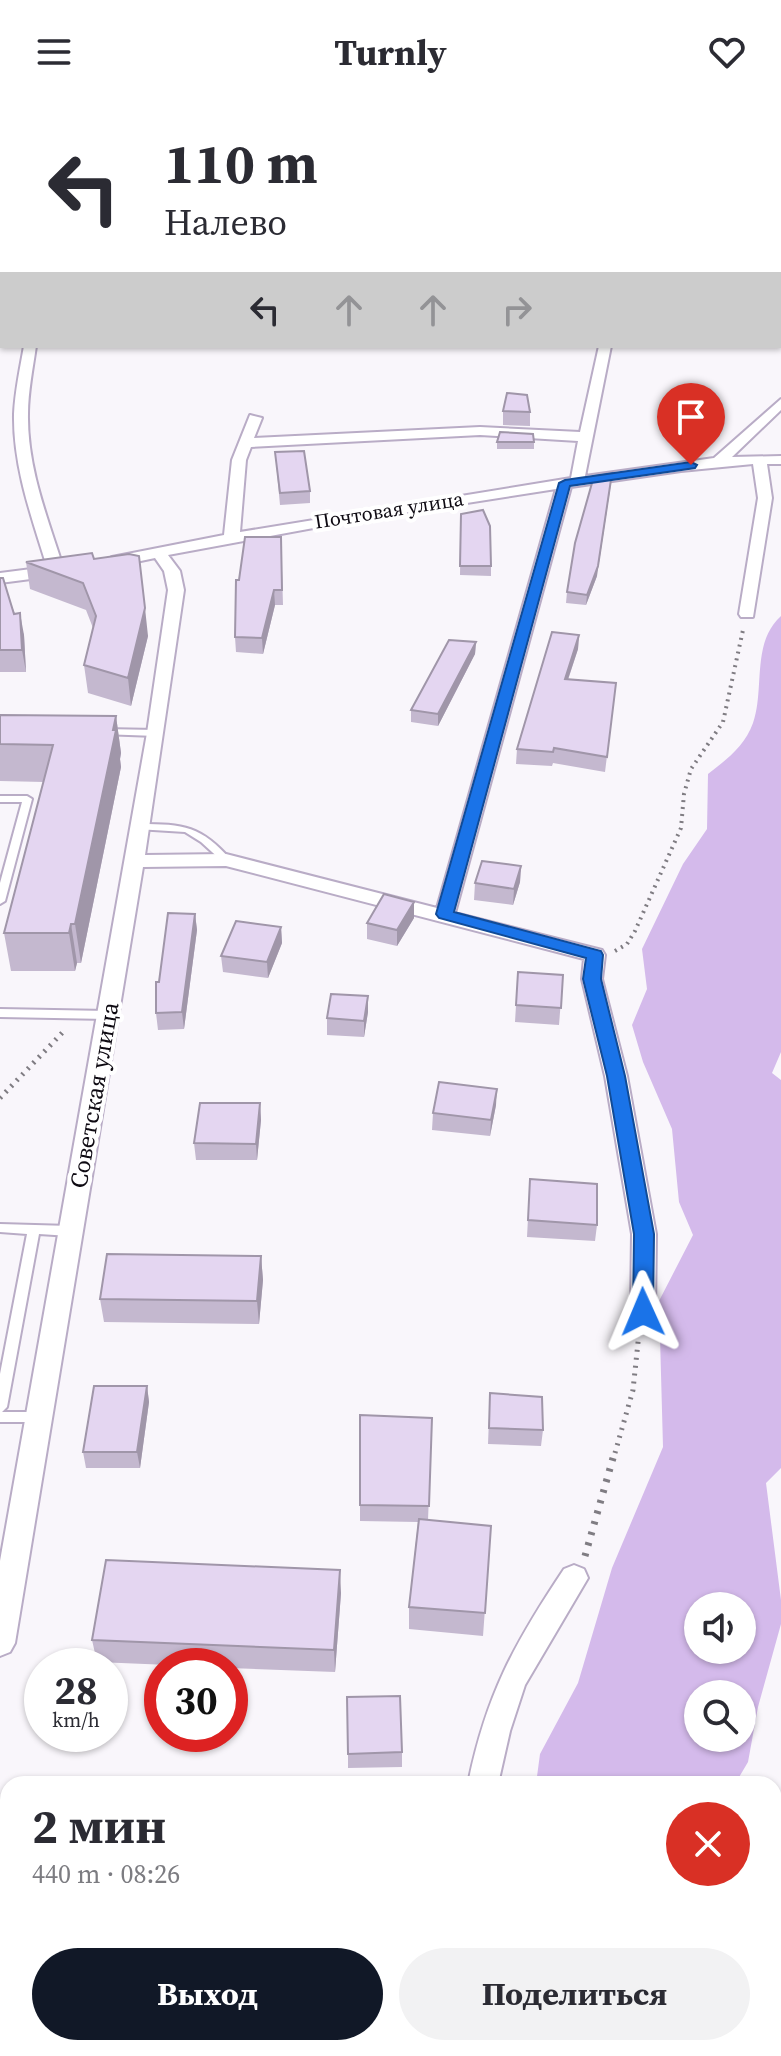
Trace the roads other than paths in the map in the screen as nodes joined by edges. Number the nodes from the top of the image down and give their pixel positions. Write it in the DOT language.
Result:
graph roads {
  1 [pos="30,348"];
  2 [pos="605,348"];
  3 [pos="781,403"];
  4 [pos="255,418"];
  5 [pos="586,437"];
  6 [pos="246,443"];
  7 [pos="759,459"];
  8 [pos="781,460"];
  9 [pos="719,461"];
  10 [pos="571,482"];
  11 [pos="232,536"];
  12 [pos="158,552"];
  13 [pos="100,564"];
  14 [pos="76,568"];
  15 [pos="56,570"];
  16 [pos="0,578"];
  17 [pos="747,614"];
  18 [pos="91,732"];
  19 [pos="156,733"];
  20 [pos="0,799"];
  21 [pos="140,827"];
  22 [pos="226,860"];
  23 [pos="134,861"];
  24 [pos="0,901"];
  25 [pos="445,914"];
  26 [pos="0,1013"];
  27 [pos="108,1015"];
  28 [pos="0,1228"];
  29 [pos="34,1230"];
  30 [pos="71,1231"];
  31 [pos="643,1312"];
  32 [pos="0,1407"];
  33 [pos="0,1417"];
  34 [pos="39,1417"];
  35 [pos="6,1577"];
  36 [pos="574,1578"];
  37 [pos="0,1643"];
  38 [pos="485,1776"];
  1 -- 15 [label="street"];
  2 -- 5 [label="street"];
  3 -- 9 [label="street"];
  4 -- 6 [label="street"];
  5 -- 6 [label="street"];
  5 -- 10 [label="street"];
  6 -- 11 [label="street"];
  7 -- 8 [label="street, Почтовая улица"];
  7 -- 9 [label="street, Почтовая улица"];
  7 -- 17 [label="street"];
  9 -- 10 [label="street, Почтовая улица"];
  10 -- 11 [label="street, Почтовая улица"];
  10 -- 25 [label="street"];
  11 -- 12 [label="street, Почтовая улица"];
  12 -- 13 [label="street, Почтовая улица"];
  12 -- 19 [label="street, Советская улица"];
  14 -- 15 [label="street"];
  15 -- 16 [label="street"];
  18 -- 19 [label="lane"];
  19 -- 21 [label="street, Советская улица"];
  20 -- 24 [label="lane"];
  21 -- 22 [label="lane"];
  21 -- 23 [label="street, Советская улица"];
  22 -- 23 [label="street"];
  22 -- 25 [label="street"];
  23 -- 27 [label="street, Советская улица"];
  25 -- 31 [label="street"];
  26 -- 27 [label="lane"];
  27 -- 30 [label="street, Советская улица"];
  28 -- 29 [label="lane"];
  29 -- 30 [label="lane"];
  29 -- 32 [label="lane"];
  30 -- 34 [label="street, Советская улица"];
  33 -- 34 [label="lane"];
  34 -- 35 [label="street, Советская улица"];
  35 -- 37 [label="street, Советская улица"];
  36 -- 38 [label="street"];
}
